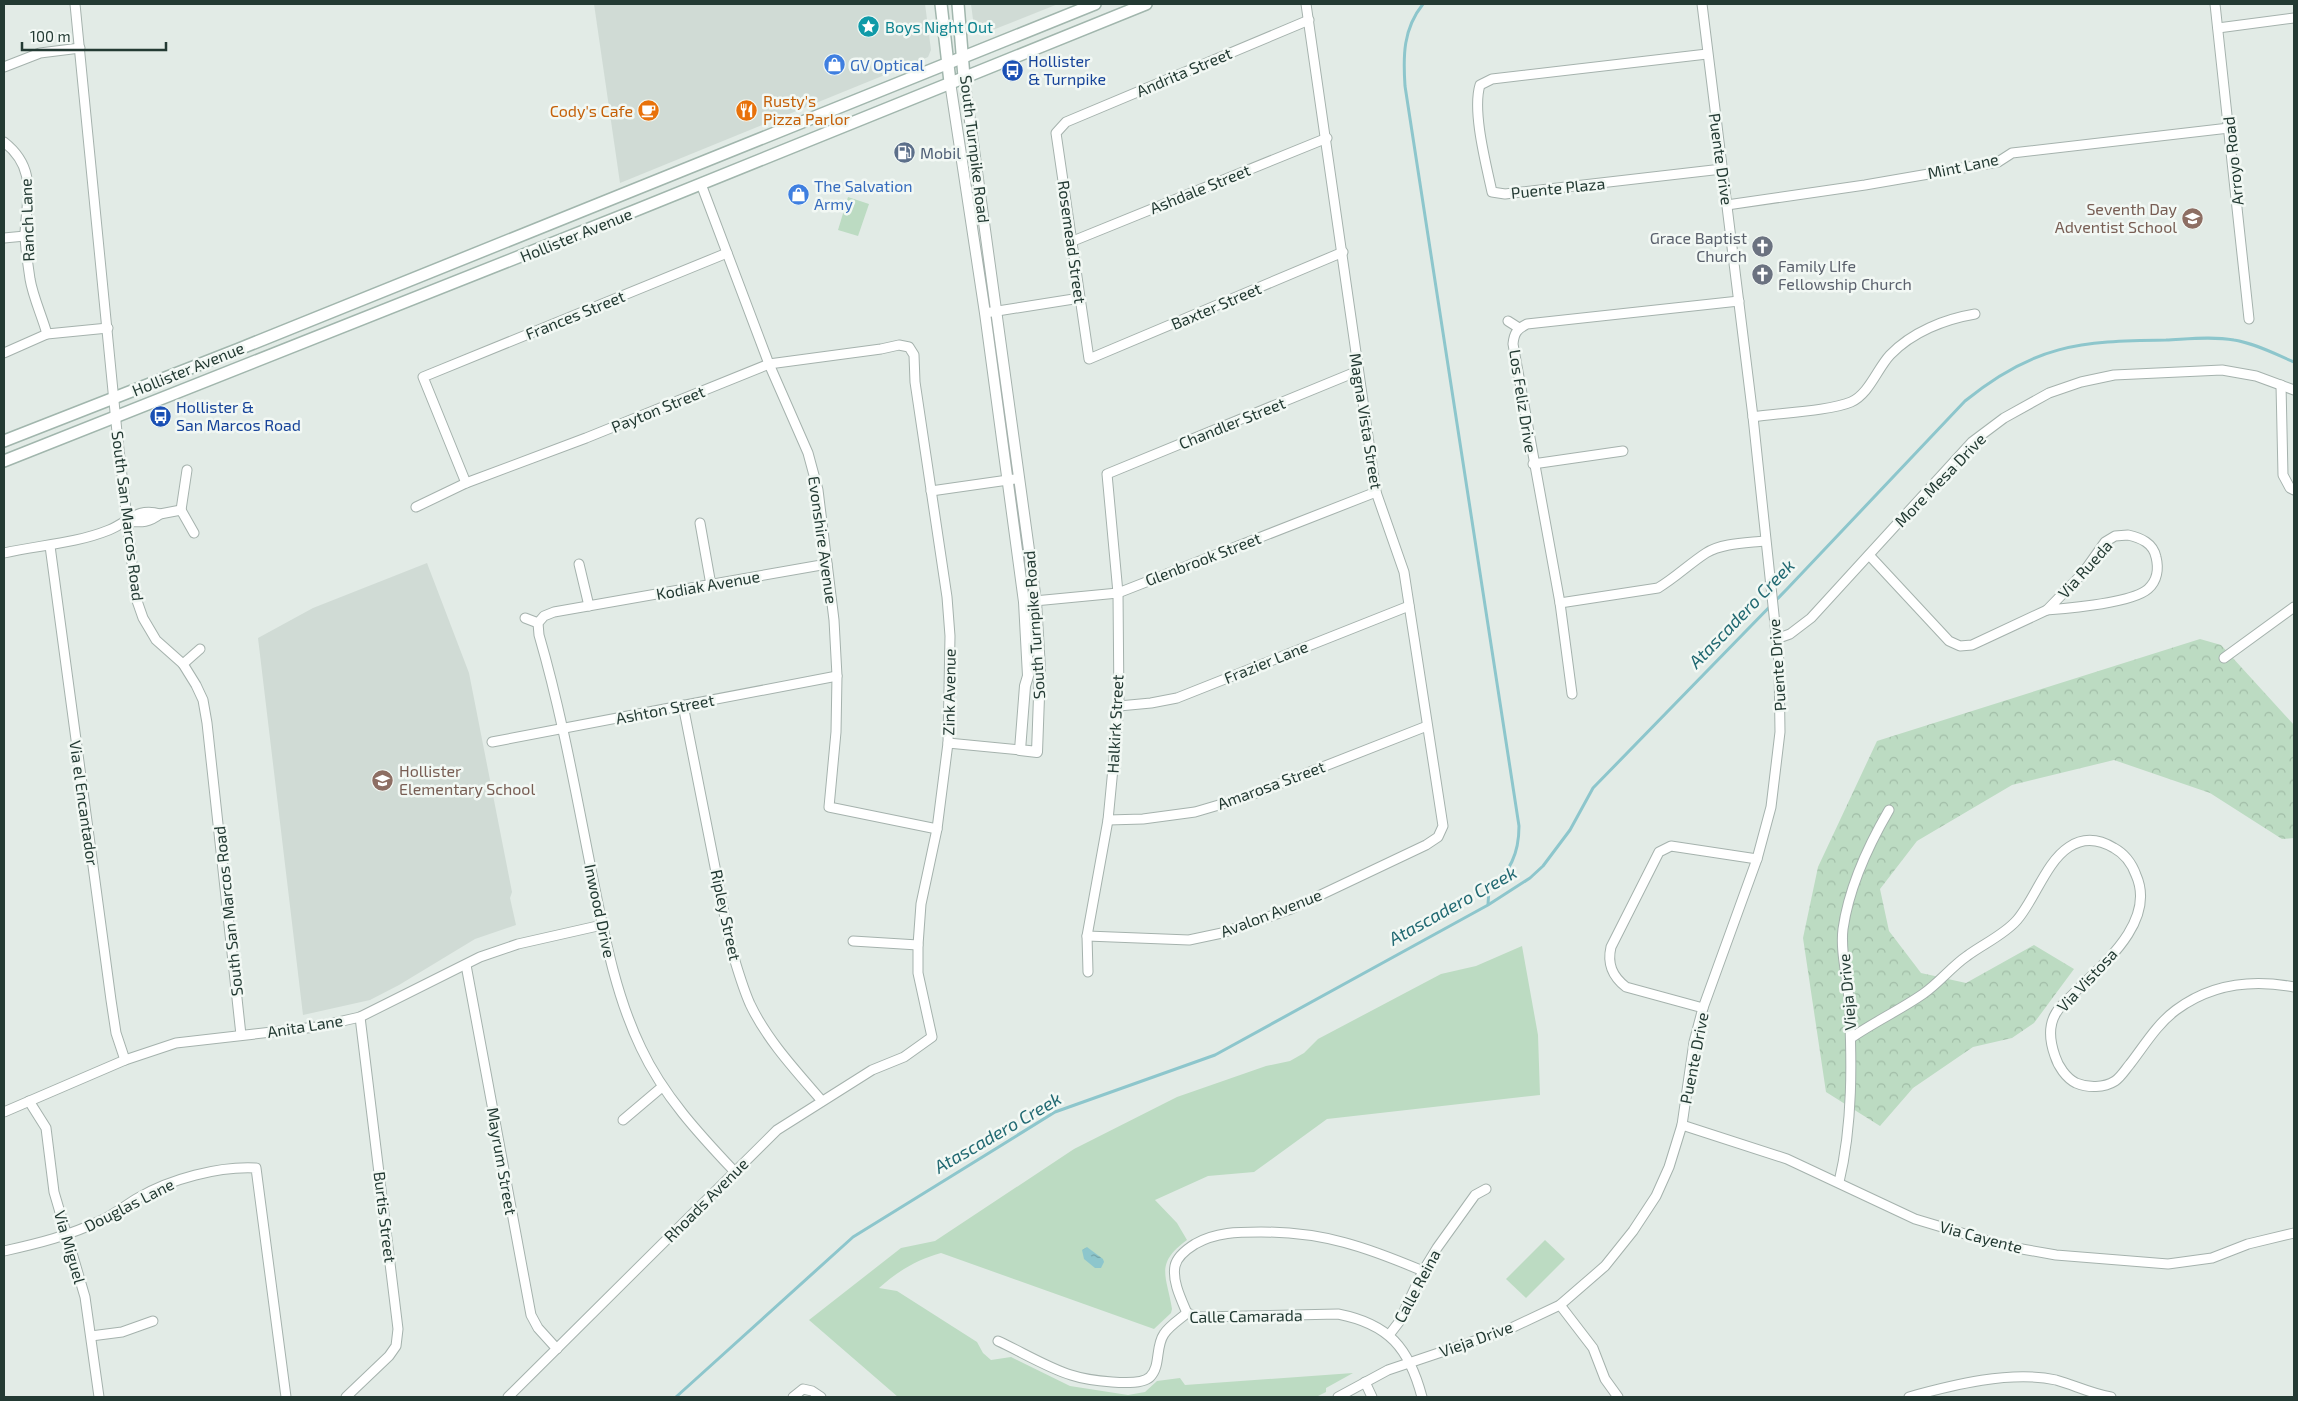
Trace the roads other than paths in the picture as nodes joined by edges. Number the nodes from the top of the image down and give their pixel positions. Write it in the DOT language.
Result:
graph roads {
  1 [pos="75,4"];
  2 [pos="941,4"];
  3 [pos="958,4"];
  4 [pos="1095,4"];
  5 [pos="1146,4"];
  6 [pos="1306,4"];
  7 [pos="1702,4"];
  8 [pos="2215,4"];
  9 [pos="2294,18"];
  10 [pos="1309,20"];
  11 [pos="2218,28"];
  12 [pos="80,48"];
  13 [pos="1707,54"];
  14 [pos="964,57"];
  15 [pos="949,63"];
  16 [pos="4,66"];
  17 [pos="964,77"];
  18 [pos="950,82"];
  19 [pos="1061,126"];
  20 [pos="2229,128"];
  21 [pos="1327,138"];
  22 [pos="4,142"];
  23 [pos="1722,169"];
  24 [pos="701,184"];
  25 [pos="1727,205"];
  26 [pos="25,236"];
  27 [pos="4,238"];
  28 [pos="1072,241"];
  29 [pos="1343,252"];
  30 [pos="727,253"];
  31 [pos="1080,298"];
  32 [pos="1739,301"];
  33 [pos="996,311"];
  34 [pos="985,313"];
  35 [pos="1975,314"];
  36 [pos="2249,318"];
  37 [pos="1508,321"];
  38 [pos="108,328"];
  39 [pos="1519,328"];
  40 [pos="47,334"];
  41 [pos="909,347"];
  42 [pos="4,352"];
  43 [pos="1089,359"];
  44 [pos="769,364"];
  45 [pos="1358,371"];
  46 [pos="2280,385"];
  47 [pos="2294,390"];
  48 [pos="114,398"];
  49 [pos="115,417"];
  50 [pos="1753,417"];
  51 [pos="4,441"];
  52 [pos="1623,451"];
  53 [pos="4,461"];
  54 [pos="1533,464"];
  55 [pos="187,470"];
  56 [pos="1107,474"];
  57 [pos="1020,478"];
  58 [pos="1008,480"];
  59 [pos="466,483"];
  60 [pos="2294,490"];
  61 [pos="931,491"];
  62 [pos="1376,492"];
  63 [pos="416,507"];
  64 [pos="181,510"];
  65 [pos="128,521"];
  66 [pos="700,523"];
  67 [pos="194,533"];
  68 [pos="1764,540"];
  69 [pos="50,546"];
  70 [pos="4,553"];
  71 [pos="1869,555"];
  72 [pos="579,564"];
  73 [pos="827,564"];
  74 [pos="710,585"];
  75 [pos="1118,592"];
  76 [pos="1036,601"];
  77 [pos="1024,602"];
  78 [pos="1560,603"];
  79 [pos="589,606"];
  80 [pos="1409,606"];
  81 [pos="2294,607"];
  82 [pos="2047,610"];
  83 [pos="525,618"];
  84 [pos="539,621"];
  85 [pos="1776,639"];
  86 [pos="200,649"];
  87 [pos="2224,658"];
  88 [pos="183,664"];
  89 [pos="837,676"];
  90 [pos="1572,694"];
  91 [pos="684,705"];
  92 [pos="1119,706"];
  93 [pos="1427,726"];
  94 [pos="563,728"];
  95 [pos="492,742"];
  96 [pos="948,743"];
  97 [pos="1020,750"];
  98 [pos="1890,810"];
  99 [pos="1108,820"];
  100 [pos="937,829"];
  101 [pos="1440,833"];
  102 [pos="1757,859"];
  103 [pos="602,925"];
  104 [pos="1087,936"];
  105 [pos="853,941"];
  106 [pos="918,945"];
  107 [pos="466,964"];
  108 [pos="1088,972"];
  109 [pos="2294,987"];
  110 [pos="1703,1008"];
  111 [pos="360,1017"];
  112 [pos="241,1035"];
  113 [pos="932,1037"];
  114 [pos="1851,1038"];
  115 [pos="125,1060"];
  116 [pos="662,1087"];
  117 [pos="29,1101"];
  118 [pos="822,1101"];
  119 [pos="4,1112"];
  120 [pos="623,1120"];
  121 [pos="1682,1125"];
  122 [pos="734,1171"];
  123 [pos="1839,1182"];
  124 [pos="1486,1189"];
  125 [pos="2294,1233"];
  126 [pos="67,1235"];
  127 [pos="4,1251"];
  128 [pos="1605,1266"];
  129 [pos="1423,1271"];
  130 [pos="1560,1304"];
  131 [pos="1187,1313"];
  132 [pos="154,1321"];
  133 [pos="1390,1335"];
  134 [pos="91,1336"];
  135 [pos="998,1340"];
  136 [pos="557,1349"];
  137 [pos="1410,1362"];
  138 [pos="1365,1382"];
  139 [pos="99,1397"];
  140 [pos="286,1397"];
  141 [pos="346,1397"];
  142 [pos="508,1397"];
  143 [pos="793,1397"];
  144 [pos="821,1397"];
  145 [pos="1338,1397"];
  146 [pos="1372,1397"];
  147 [pos="1422,1397"];
  148 [pos="1618,1397"];
  149 [pos="1909,1397"];
  150 [pos="2111,1397"];
  1 -- 12 [label="street, South San Marcos Road"];
  2 -- 15 [label="main road, South Turnpike Road"];
  3 -- 14 [label="main road, South Turnpike Road"];
  4 -- 14 [label="main road, Hollister Avenue"];
  5 -- 17 [label="main road, Hollister Avenue"];
  6 -- 10 [label="street, Magna Vista Street"];
  7 -- 13 [label="street, Puente Drive"];
  8 -- 11 [label="street, Arroyo Road"];
  9 -- 11 [label="street"];
  10 -- 19 [label="street, Andrita Street"];
  10 -- 21 [label="street, Magna Vista Street"];
  11 -- 20 [label="street, Arroyo Road"];
  12 -- 16 [label="street"];
  12 -- 38 [label="street, South San Marcos Road"];
  13 -- 23 [label="street, Puente Drive"];
  13 -- 23 [label="street, Puente Plaza"];
  14 -- 15 [label="main road, Hollister Avenue"];
  14 -- 17 [label="main road, South Turnpike Road"];
  15 -- 18 [label="main road, South Turnpike Road"];
  15 -- 48 [label="main road, Hollister Avenue"];
  17 -- 18 [label="main road, Hollister Avenue"];
  17 -- 33 [label="street, South Turnpike Road"];
  18 -- 24 [label="main road, Hollister Avenue"];
  18 -- 34 [label="street, South Turnpike Road"];
  19 -- 28 [label="street, Rosemead Street"];
  20 -- 25 [label="street, Mint Lane"];
  20 -- 36 [label="street, Arroyo Road"];
  21 -- 28 [label="street, Ashdale Street"];
  21 -- 29 [label="street, Magna Vista Street"];
  22 -- 26 [label="street, Ranch Lane"];
  23 -- 25 [label="street, Puente Drive"];
  24 -- 30 [label="street, Evonshire Avenue"];
  24 -- 49 [label="main road, Hollister Avenue"];
  25 -- 32 [label="street, Puente Drive"];
  26 -- 27 [label="street"];
  26 -- 40 [label="street, Ranch Lane"];
  28 -- 31 [label="street, Rosemead Street"];
  29 -- 43 [label="street, Baxter Street"];
  29 -- 45 [label="street, Magna Vista Street"];
  30 -- 44 [label="street, Evonshire Avenue"];
  30 -- 59 [label="street, Frances Street"];
  31 -- 33 [label="street"];
  31 -- 43 [label="street, Rosemead Street"];
  32 -- 39 [label="street, Los Feliz Drive"];
  32 -- 50 [label="street, Puente Drive"];
  33 -- 34 [label="street"];
  33 -- 57 [label="street, South Turnpike Road"];
  34 -- 58 [label="street, South Turnpike Road"];
  35 -- 50 [label="street"];
  37 -- 39 [label="street"];
  38 -- 40 [label="street"];
  38 -- 48 [label="street, South San Marcos Road"];
  39 -- 54 [label="street, Los Feliz Drive"];
  40 -- 42 [label="street"];
  41 -- 44 [label="street, Payton Street"];
  41 -- 61 [label="street, Zink Avenue"];
  44 -- 59 [label="street, Payton Street"];
  44 -- 73 [label="street, Evonshire Avenue"];
  45 -- 56 [label="street, Chandler Street"];
  45 -- 62 [label="street, Magna Vista Street"];
  46 -- 47 [label="street, More Mesa Drive"];
  46 -- 60 [label="street"];
  46 -- 71 [label="street, More Mesa Drive"];
  48 -- 49 [label="street, South San Marcos Road"];
  48 -- 51 [label="main road, Hollister Avenue"];
  49 -- 53 [label="main road, Hollister Avenue"];
  49 -- 65 [label="street, South San Marcos Road"];
  50 -- 68 [label="street, Puente Drive"];
  52 -- 54 [label="street"];
  54 -- 78 [label="street, Los Feliz Drive"];
  55 -- 64 [label="street"];
  56 -- 75 [label="street, Halkirk Street"];
  57 -- 58 [label="street"];
  57 -- 76 [label="street, South Turnpike Road"];
  58 -- 61 [label="street"];
  58 -- 77 [label="street, South Turnpike Road"];
  59 -- 63 [label="street, Payton Street"];
  61 -- 96 [label="street, Zink Avenue"];
  62 -- 75 [label="street, Glenbrook Street"];
  62 -- 80 [label="street, Magna Vista Street"];
  64 -- 65 [label="street"];
  64 -- 67 [label="street"];
  65 -- 69 [label="street"];
  65 -- 88 [label="street, South San Marcos Road"];
  66 -- 74 [label="street"];
  68 -- 78 [label="street"];
  68 -- 85 [label="street, Puente Drive"];
  69 -- 70 [label="street"];
  69 -- 115 [label="street, Via el Encantador"];
  71 -- 82 [label="street, Via Rueda"];
  71 -- 85 [label="street, More Mesa Drive"];
  72 -- 79 [label="street"];
  73 -- 74 [label="street, Kodiak Avenue"];
  73 -- 89 [label="street, Evonshire Avenue"];
  74 -- 79 [label="street, Kodiak Avenue"];
  75 -- 76 [label="street, Glenbrook Street"];
  75 -- 92 [label="street, Halkirk Street"];
  76 -- 77 [label="street, Glenbrook Street"];
  76 -- 97 [label="street, South Turnpike Road"];
  77 -- 97 [label="street, South Turnpike Road"];
  78 -- 90 [label="street, Los Feliz Drive"];
  79 -- 84 [label="street, Kodiak Avenue"];
  80 -- 92 [label="street, Frazier Lane"];
  80 -- 93 [label="street, Magna Vista Street"];
  81 -- 87 [label="street"];
  82 -- 82 [label="street, Via Rueda"];
  83 -- 84 [label="street"];
  84 -- 94 [label="street, Inwood Drive"];
  85 -- 102 [label="street, Puente Drive"];
  86 -- 88 [label="street"];
  88 -- 112 [label="street, South San Marcos Road"];
  89 -- 91 [label="street, Ashton Street"];
  89 -- 100 [label="street, Evonshire Avenue"];
  91 -- 94 [label="street, Ashton Street"];
  91 -- 118 [label="street, Ripley Street"];
  92 -- 99 [label="street, Halkirk Street"];
  93 -- 99 [label="street, Amarosa Street"];
  93 -- 101 [label="street, Magna Vista Street"];
  94 -- 95 [label="street, Ashton Street"];
  94 -- 103 [label="street, Inwood Drive"];
  96 -- 97 [label="street"];
  96 -- 100 [label="street, Zink Avenue"];
  98 -- 114 [label="street, Vieja Drive"];
  99 -- 104 [label="street, Halkirk Street"];
  100 -- 106 [label="street, Zink Avenue"];
  101 -- 104 [label="street, Avalon Avenue"];
  102 -- 110 [label="street, Puente Drive"];
  102 -- 110 [label="street"];
  103 -- 107 [label="street, Anita Lane"];
  103 -- 116 [label="street, Inwood Drive"];
  104 -- 108 [label="street, Halkirk Street"];
  105 -- 106 [label="street"];
  106 -- 113 [label="street, Zink Avenue"];
  107 -- 111 [label="street, Anita Lane"];
  107 -- 136 [label="street, Mayrum Street"];
  109 -- 114 [label="street, Via Vistosa"];
  110 -- 121 [label="street, Puente Drive"];
  111 -- 112 [label="street, Anita Lane"];
  111 -- 141 [label="street, Burtis Street"];
  112 -- 115 [label="street, Anita Lane"];
  113 -- 118 [label="street, Rhoads Avenue"];
  114 -- 123 [label="street, Vieja Drive"];
  115 -- 117 [label="street, Anita Lane"];
  116 -- 120 [label="street"];
  116 -- 122 [label="street, Inwood Drive"];
  117 -- 119 [label="street, Anita Lane"];
  117 -- 126 [label="street, Via Miguel"];
  118 -- 122 [label="street, Rhoads Avenue"];
  121 -- 123 [label="street, Via Cayente"];
  121 -- 128 [label="street, Puente Drive"];
  122 -- 136 [label="street, Rhoads Avenue"];
  123 -- 125 [label="street, Via Cayente"];
  124 -- 129 [label="street, Calle Reina"];
  126 -- 127 [label="street, Douglas Lane"];
  126 -- 134 [label="street, Via Miguel"];
  126 -- 140 [label="street, Douglas Lane"];
  128 -- 130 [label="street, Vieja Drive"];
  129 -- 131 [label="street"];
  129 -- 133 [label="street, Calle Reina"];
  130 -- 137 [label="street, Vieja Drive"];
  130 -- 148 [label="street"];
  131 -- 133 [label="street, Calle Camarada"];
  131 -- 135 [label="street, Calle Camarada"];
  132 -- 134 [label="street"];
  133 -- 137 [label="street, Calle Reina"];
  134 -- 139 [label="street, Via Miguel"];
  136 -- 142 [label="street, Rhoads Avenue"];
  137 -- 138 [label="street, Vieja Drive"];
  137 -- 147 [label="street, Calle Reina"];
  138 -- 145 [label="street, Vieja Drive"];
  138 -- 146 [label="street"];
  143 -- 144 [label="street"];
  149 -- 150 [label="street"];
}
